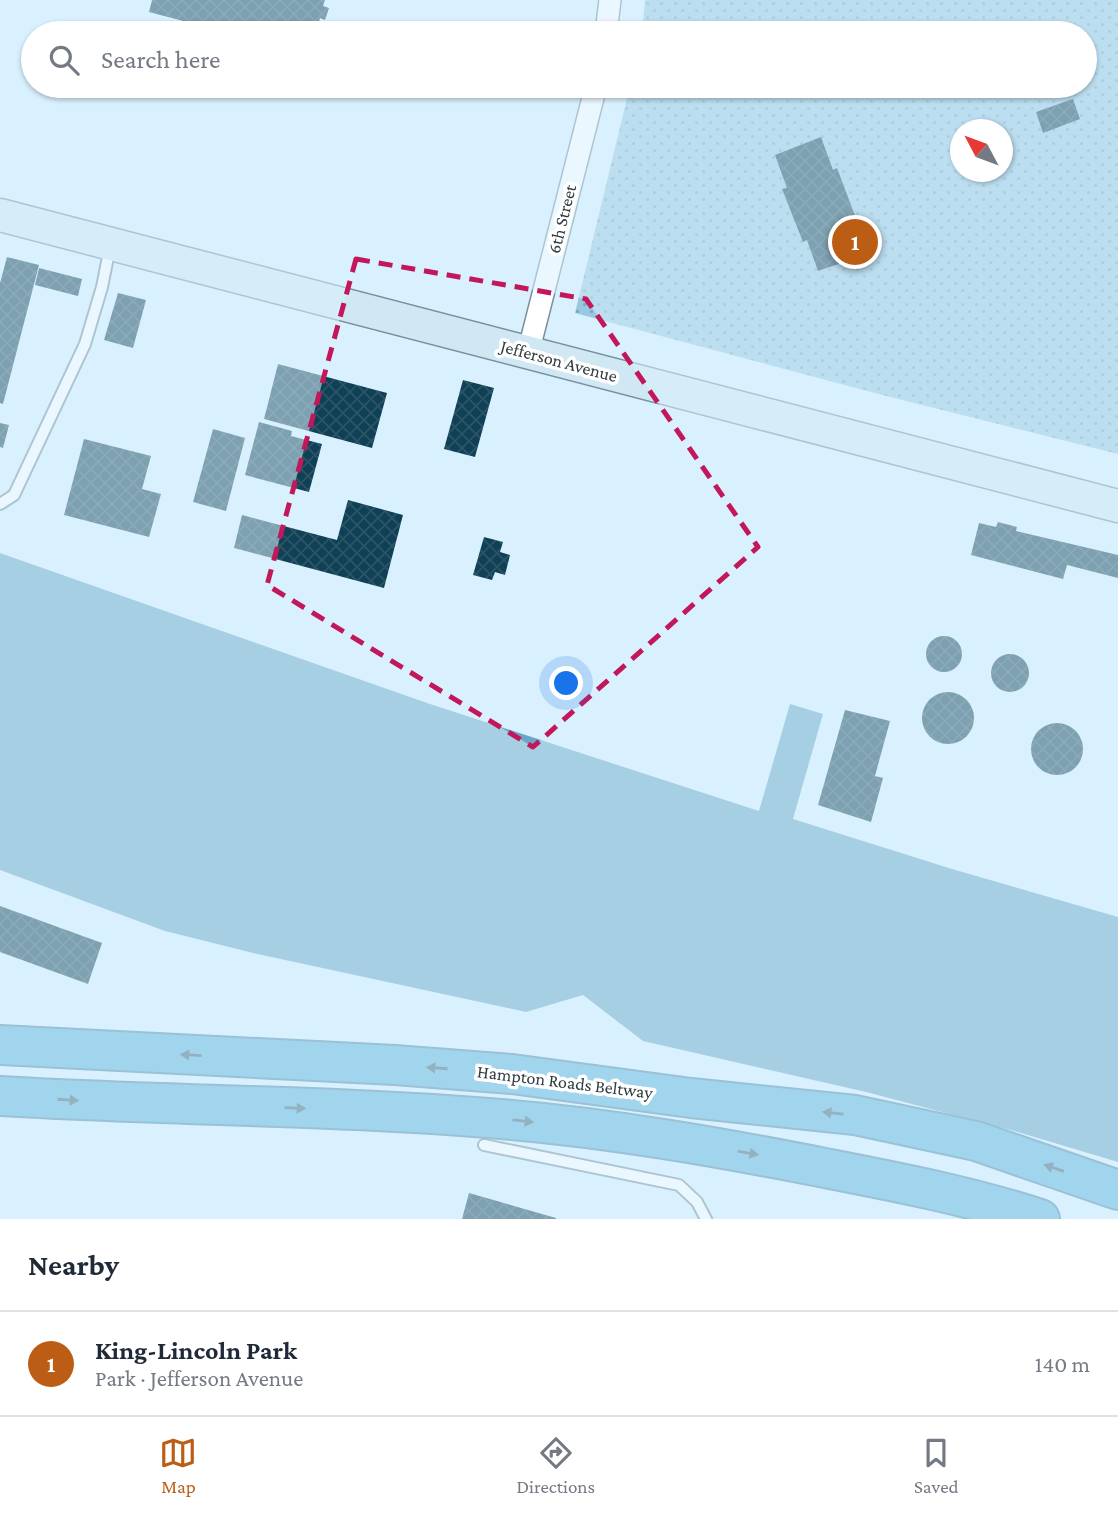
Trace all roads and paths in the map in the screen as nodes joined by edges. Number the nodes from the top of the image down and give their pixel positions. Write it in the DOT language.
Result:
graph roads {
  1 [pos="610,0"];
  2 [pos="607,21"];
  3 [pos="593,98"];
  4 [pos="0,215"];
  5 [pos="111,244"];
  6 [pos="528,352"];
  7 [pos="0,504"];
  8 [pos="1118,506"];
  9 [pos="0,1045"];
  10 [pos="0,1096"];
  11 [pos="484,1145"];
  12 [pos="1118,1190"];
  13 [pos="706,1219"];
  14 [pos="1040,1219"];
  1 -- 2 [label="street"];
  3 -- 6 [label="street, 6th Street"];
  4 -- 5 [label="street, Jefferson Avenue"];
  5 -- 6 [label="street, Jefferson Avenue"];
  5 -- 7 [label="lane"];
  6 -- 8 [label="street, Jefferson Avenue"];
  12 -- 9 [label="highway, Hampton Roads Beltway, one-way"];
  10 -- 14 [label="highway, one-way"];
  11 -- 13 [label="lane"];
}
